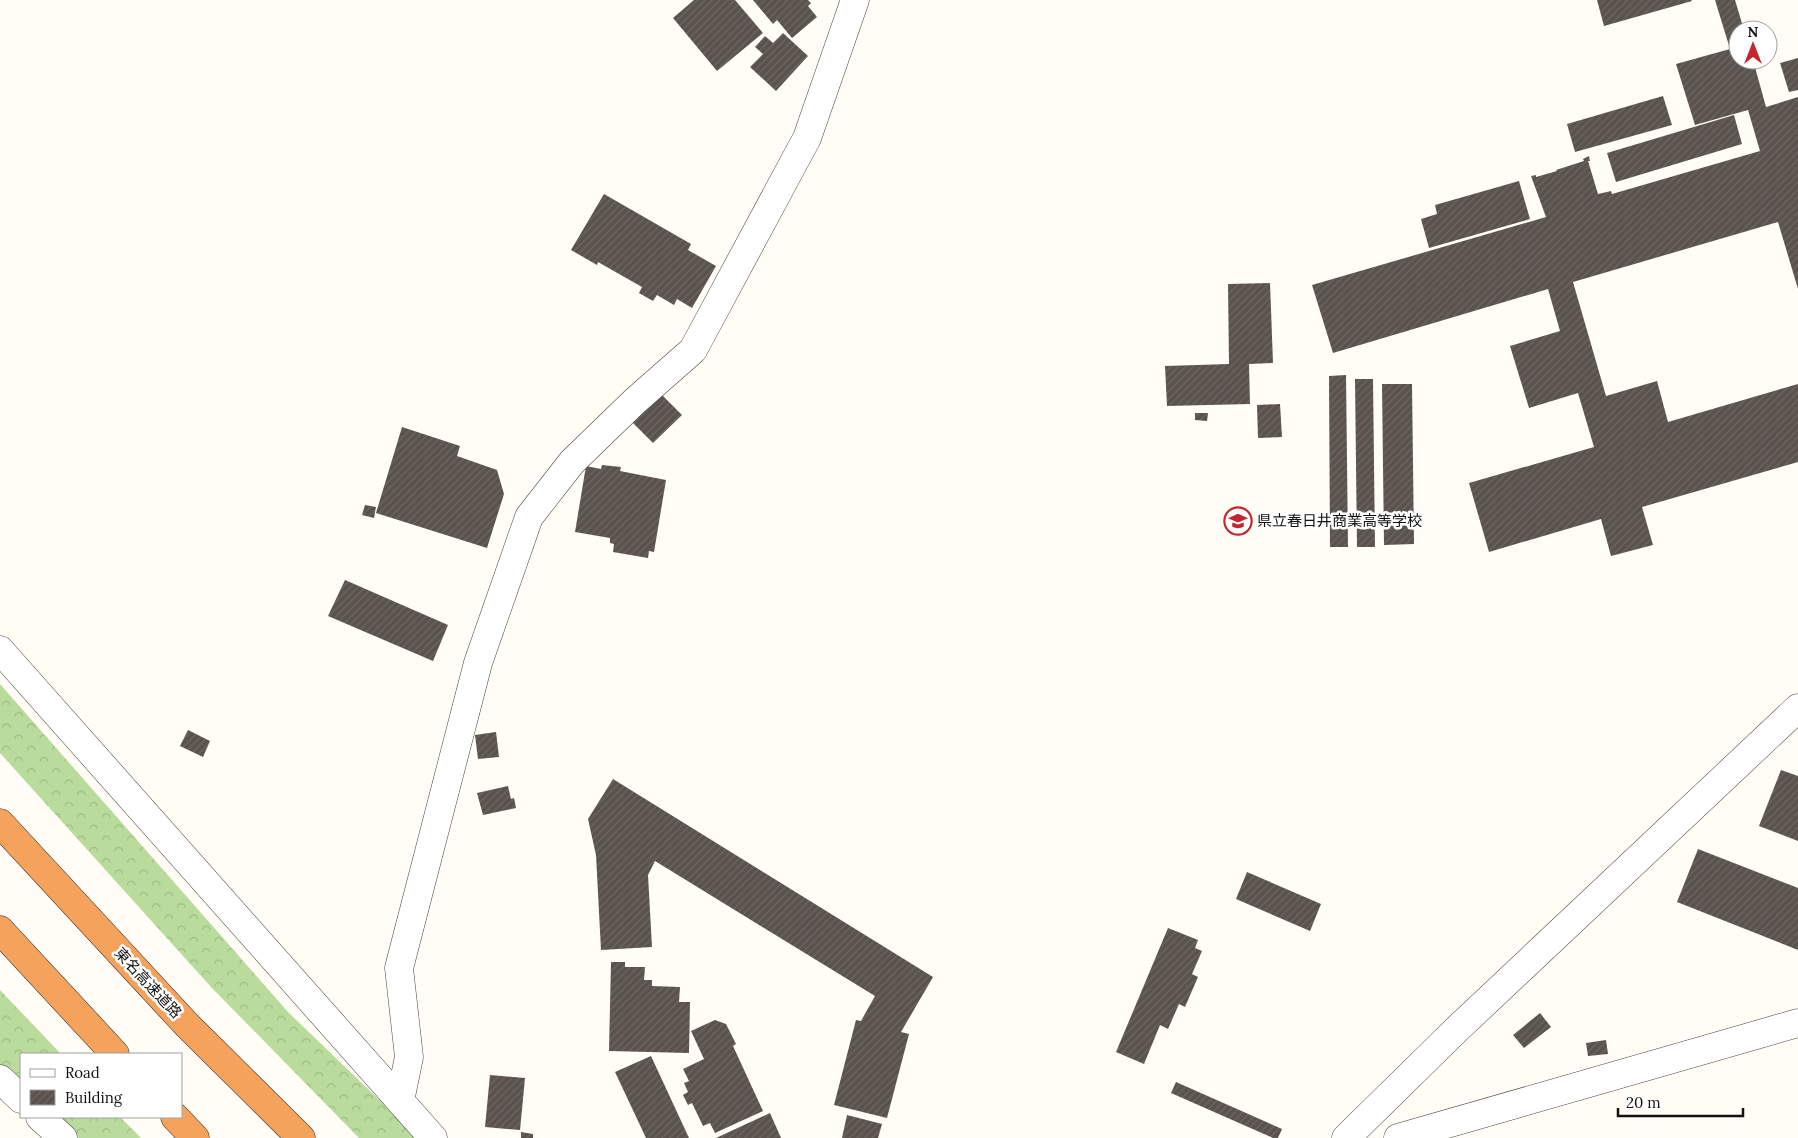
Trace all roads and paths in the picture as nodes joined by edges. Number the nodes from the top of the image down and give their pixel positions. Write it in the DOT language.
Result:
graph roads {
  1 [pos="855,0"];
  2 [pos="0,650"];
  3 [pos="1798,708"];
  4 [pos="0,823"];
  5 [pos="0,930"];
  6 [pos="1797,1028"];
  7 [pos="114,1053"];
  8 [pos="0,1079"];
  9 [pos="20,1098"];
  10 [pos="400,1101"];
  11 [pos="41,1118"];
  12 [pos="176,1118"];
  13 [pos="63,1138"];
  14 [pos="196,1138"];
  15 [pos="301,1138"];
  16 [pos="433,1138"];
  17 [pos="1346,1138"];
  18 [pos="1398,1138"];
  1 -- 10 [label="street"];
  2 -- 10 [label="street"];
  3 -- 17 [label="street"];
  4 -- 15 [label="highway, 東名高速道路"];
  5 -- 7 [label="highway"];
  6 -- 18 [label="street"];
  8 -- 9 [label="street"];
  10 -- 16 [label="street"];
  11 -- 13 [label="street"];
  12 -- 14 [label="highway"];
}
